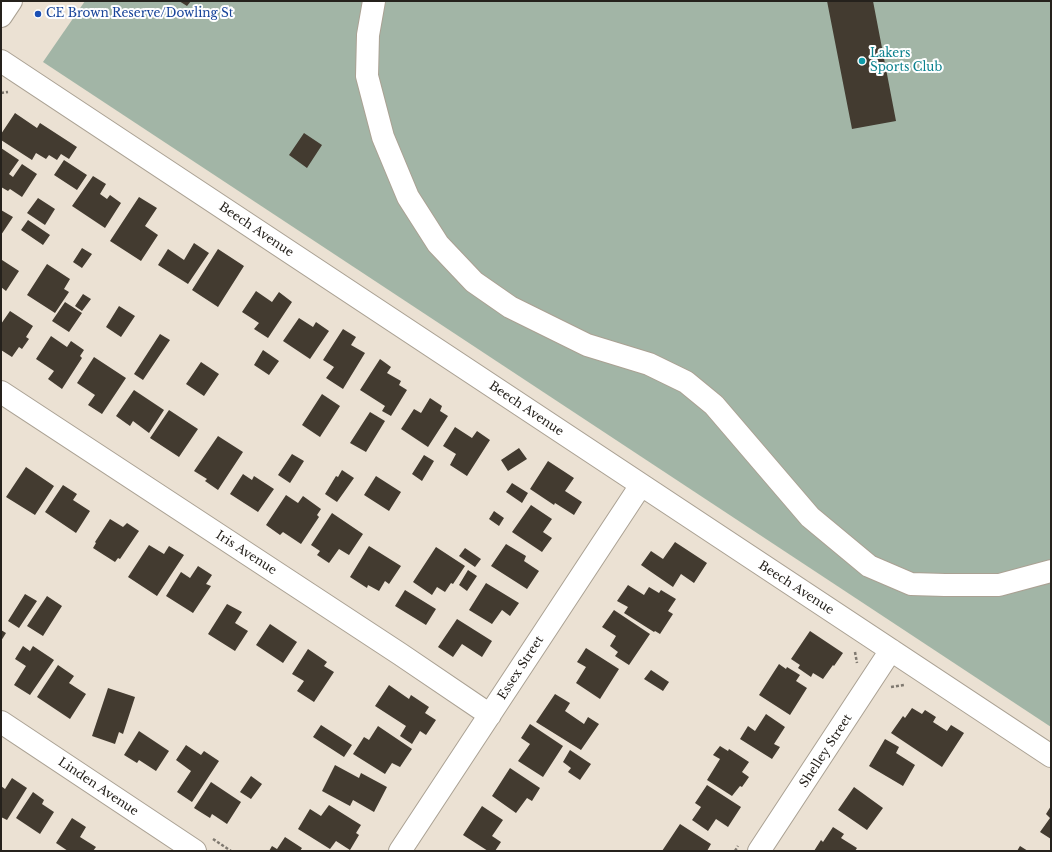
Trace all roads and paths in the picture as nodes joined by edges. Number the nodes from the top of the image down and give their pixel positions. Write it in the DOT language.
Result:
graph roads {
  1 [pos="374,1"];
  2 [pos="1,61"];
  3 [pos="1,392"];
  4 [pos="641,485"];
  5 [pos="1051,571"];
  6 [pos="891,650"];
  7 [pos="490,716"];
  8 [pos="1,722"];
  9 [pos="1051,756"];
  10 [pos="195,851"];
  11 [pos="400,851"];
  12 [pos="759,851"];
  1 -- 5 [label="street"];
  2 -- 4 [label="street, Beech Avenue"];
  3 -- 7 [label="street, Iris Avenue"];
  4 -- 6 [label="street, Beech Avenue"];
  4 -- 7 [label="street, Essex Street"];
  6 -- 9 [label="street, Beech Avenue"];
  6 -- 12 [label="street, Shelley Street"];
  7 -- 11 [label="street, Essex Street"];
  8 -- 10 [label="street, Linden Avenue"];
}
